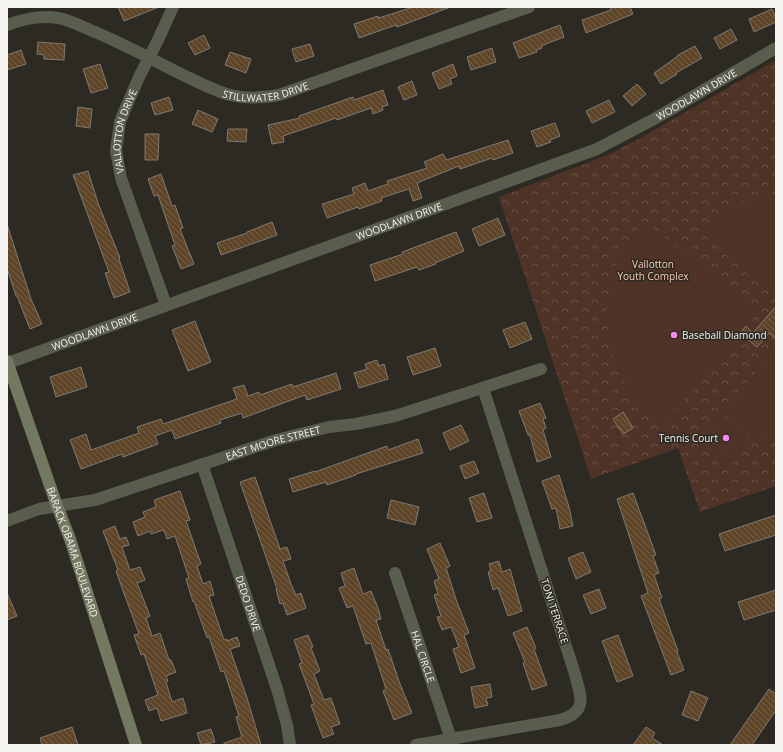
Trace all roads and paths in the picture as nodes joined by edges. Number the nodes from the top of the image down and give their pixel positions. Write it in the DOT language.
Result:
graph roads {
  1 [pos="173,7"];
  2 [pos="529,7"];
  3 [pos="7,25"];
  4 [pos="776,48"];
  5 [pos="149,57"];
  6 [pos="166,305"];
  7 [pos="7,362"];
  8 [pos="541,369"];
  9 [pos="483,388"];
  10 [pos="202,464"];
  11 [pos="57,506"];
  12 [pos="7,521"];
  13 [pos="395,573"];
  14 [pos="451,739"];
  15 [pos="136,745"];
  16 [pos="290,745"];
  17 [pos="416,745"];
  1 -- 5 [label="street, VALLOTTON DRIVE"];
  2 -- 5 [label="street, STILLWATER DRIVE"];
  3 -- 5 [label="street, STILLWATER DRIVE"];
  4 -- 6 [label="street, WOODLAWN DRIVE"];
  5 -- 6 [label="street, VALLOTTON DRIVE"];
  6 -- 7 [label="street, WOODLAWN DRIVE"];
  7 -- 11 [label="main road, BARACK OBAMA BOULEVARD"];
  8 -- 9 [label="street, EAST MOORE STREET"];
  9 -- 10 [label="street, EAST MOORE STREET"];
  9 -- 14 [label="street, TONI TERRACE"];
  10 -- 11 [label="street, EAST MOORE STREET"];
  10 -- 16 [label="street, DEDO DRIVE"];
  11 -- 12 [label="street, EAST MOORE STREET"];
  11 -- 15 [label="main road, BARACK OBAMA BOULEVARD"];
  13 -- 14 [label="street, HAL CIRCLE"];
  14 -- 17 [label="street, TONI TERRACE"];
}
